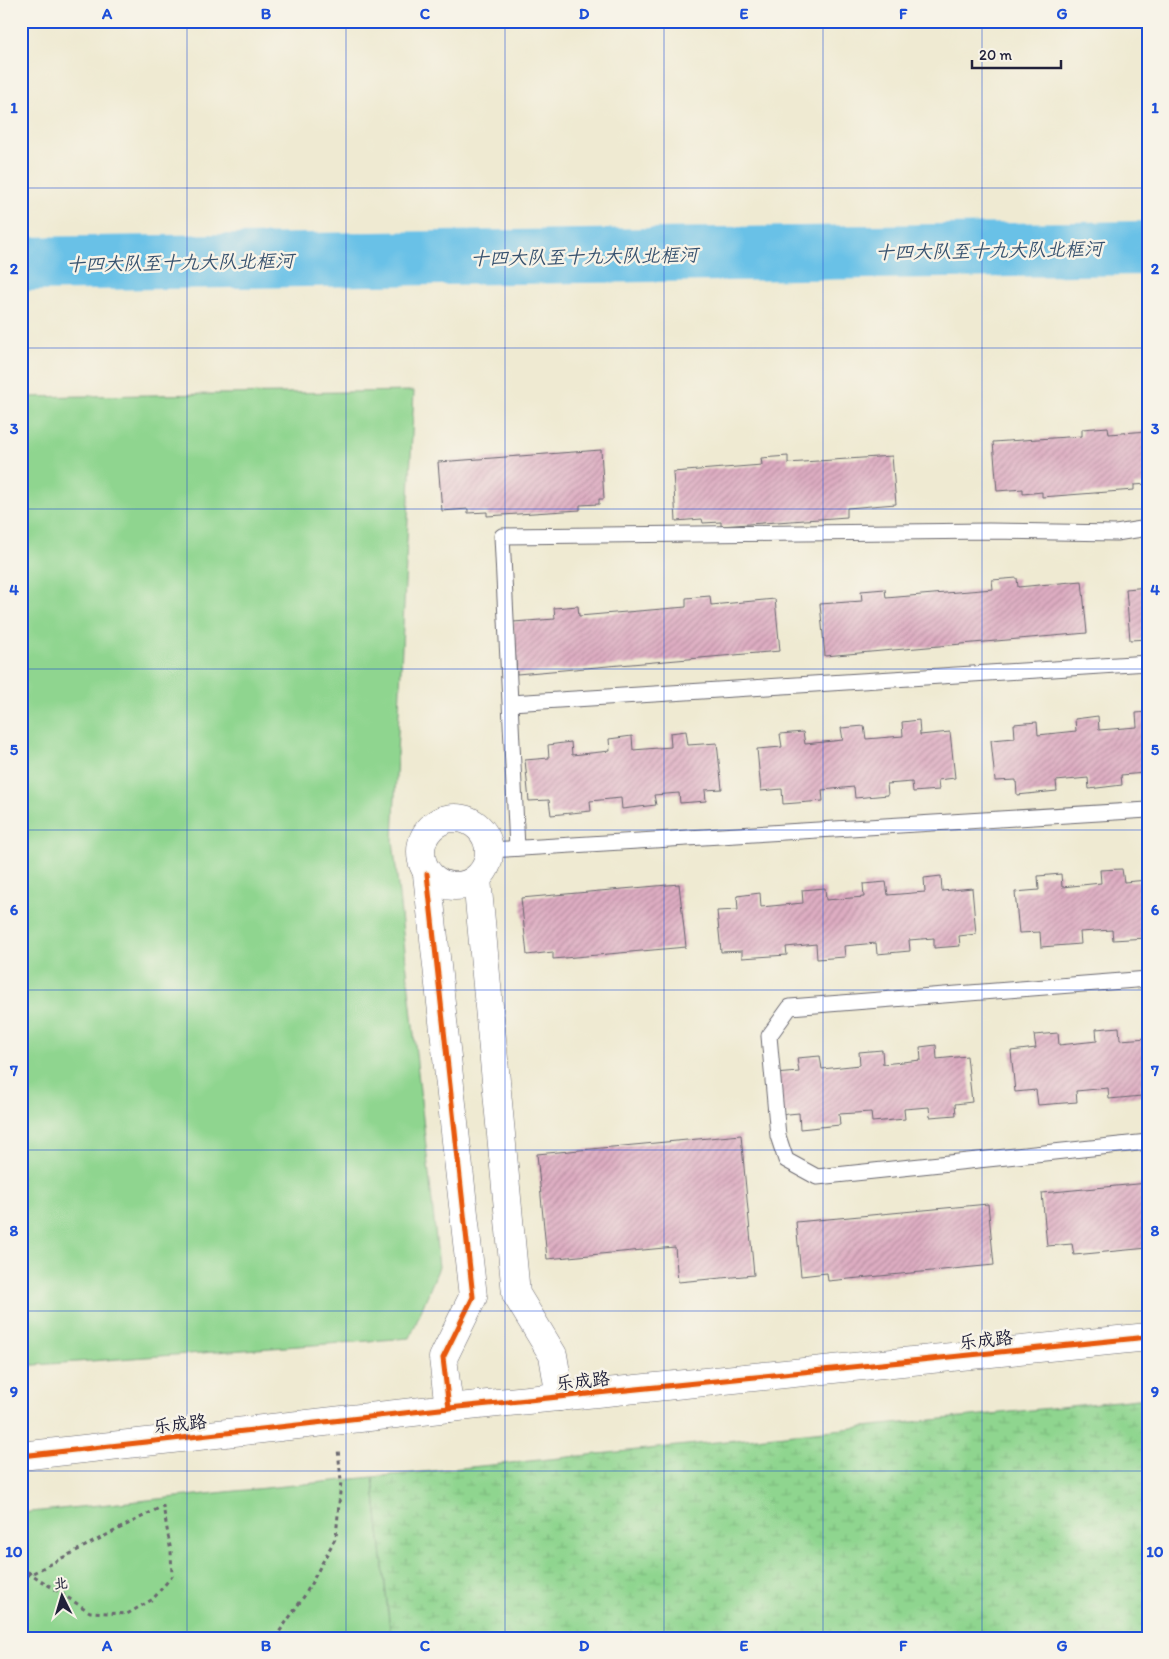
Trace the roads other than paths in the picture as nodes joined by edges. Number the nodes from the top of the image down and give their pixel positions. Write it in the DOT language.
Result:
graph roads {
  1 [pos="1148,528"];
  2 [pos="1148,663"];
  3 [pos="511,703"];
  4 [pos="1148,810"];
  5 [pos="518,848"];
  6 [pos="490,850"];
  7 [pos="427,874"];
  8 [pos="477,879"];
  9 [pos="1148,979"];
  10 [pos="1148,1142"];
  11 [pos="1148,1336"];
  12 [pos="560,1398"];
  13 [pos="449,1408"];
  14 [pos="21,1456"];
  1 -- 3 [label="lane"];
  2 -- 3 [label="lane"];
  3 -- 5 [label="lane"];
  4 -- 5 [label="lane"];
  5 -- 6 [label="lane"];
  6 -- 7 [label="street"];
  6 -- 8 [label="street"];
  7 -- 8 [label="street"];
  7 -- 13 [label="street"];
  8 -- 12 [label="street"];
  9 -- 10 [label="lane"];
  11 -- 12 [label="street, 乐成路"];
  12 -- 13 [label="street, 乐成路"];
  13 -- 14 [label="street, 乐成路"];
}
